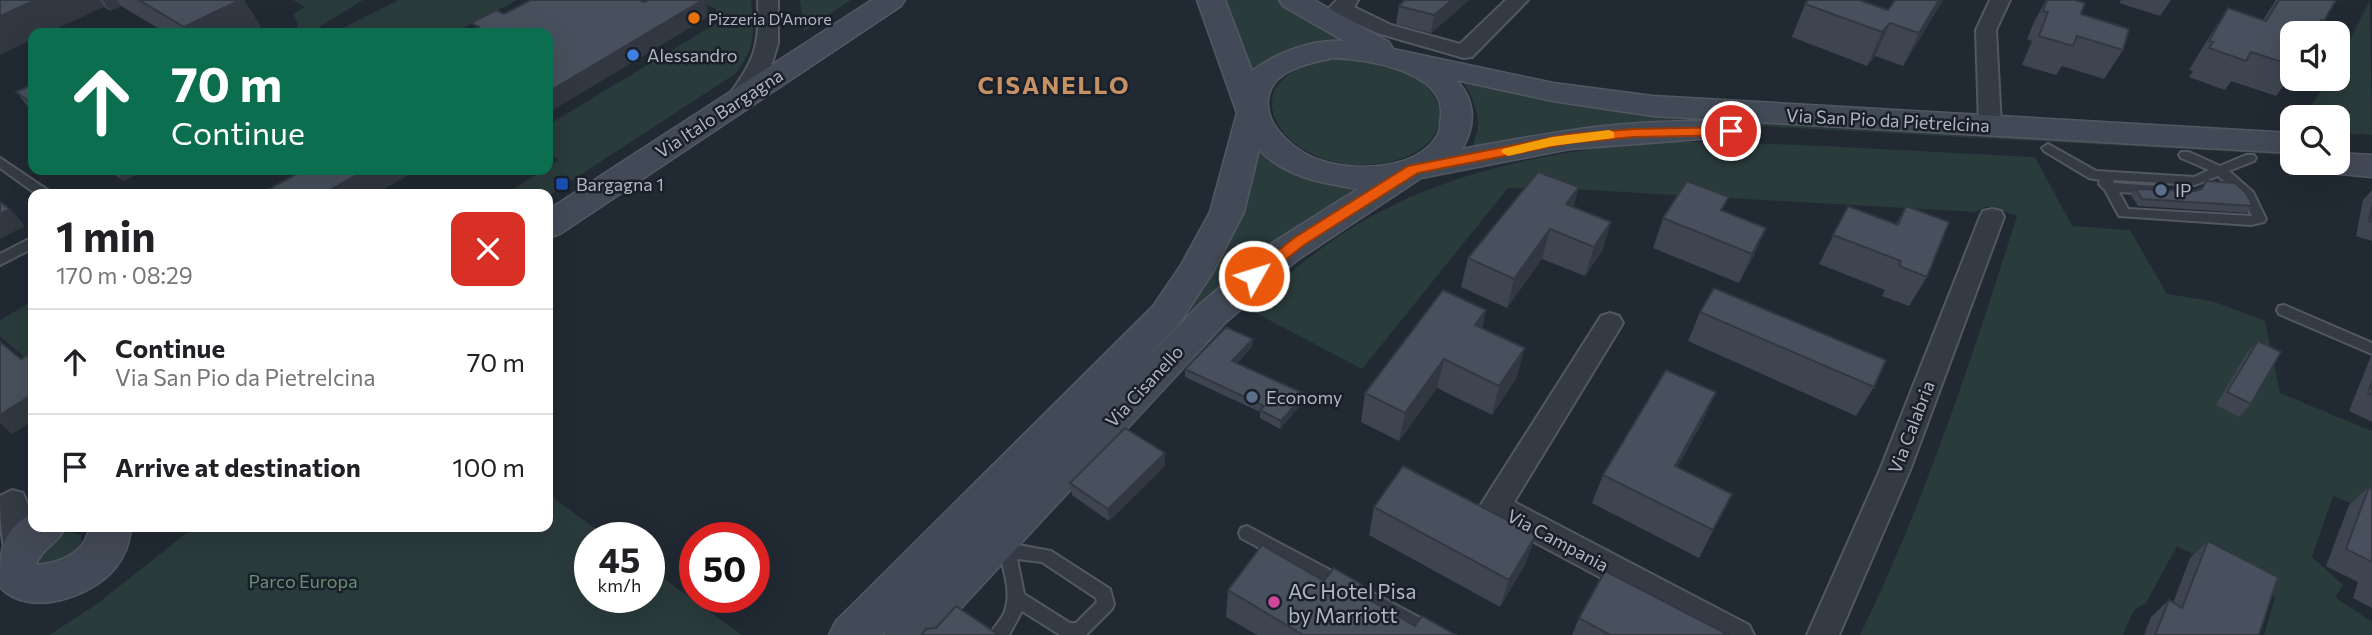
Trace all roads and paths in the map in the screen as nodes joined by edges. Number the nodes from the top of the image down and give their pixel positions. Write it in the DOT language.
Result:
graph roads {
  1 [pos="768,0"];
  2 [pos="891,0"];
  3 [pos="1211,0"];
  4 [pos="1293,0"];
  5 [pos="1518,0"];
  6 [pos="2000,0"];
  7 [pos="1349,1"];
  8 [pos="770,33"];
  9 [pos="833,38"];
  10 [pos="1399,58"];
  11 [pos="735,103"];
  12 [pos="1250,110"];
  13 [pos="1990,126"];
  14 [pos="2280,142"];
  15 [pos="2350,146"];
  16 [pos="2372,147"];
  17 [pos="2048,148"];
  18 [pos="0,162"];
  19 [pos="2280,162"];
  20 [pos="2236,164"];
  21 [pos="2350,165"];
  22 [pos="2372,166"];
  23 [pos="2190,168"];
  24 [pos="1411,170"];
  25 [pos="2102,179"];
  26 [pos="37,189"];
  27 [pos="1992,217"];
  28 [pos="553,223"];
  29 [pos="28,245"];
  30 [pos="0,260"];
  31 [pos="2284,310"];
  32 [pos="1610,323"];
  33 [pos="2372,349"];
  34 [pos="15,501"];
  35 [pos="110,532"];
  36 [pos="1247,533"];
  37 [pos="19,566"];
  38 [pos="1018,599"];
  39 [pos="852,635"];
  40 [pos="907,635"];
  41 [pos="999,635"];
  42 [pos="1437,635"];
  43 [pos="1738,635"];
  44 [pos="1824,635"];
  1 -- 8 [label="street"];
  2 -- 9 [label="street, Via Italo Bargagna"];
  3 -- 12 [label="street"];
  4 -- 10 [label="main road"];
  5 -- 7 [label="street"];
  6 -- 13 [label="street"];
  8 -- 9 [label="street"];
  8 -- 11 [label="street"];
  9 -- 11 [label="street, Via Italo Bargagna"];
  10 -- 12 [label="main road"];
  10 -- 13 [label="main road, Via San Pio da Pietrelcina"];
  10 -- 24 [label="main road"];
  11 -- 28 [label="main road, Via Italo Bargagna"];
  12 -- 24 [label="main road"];
  12 -- 39 [label="main road, Via Cisanello"];
  13 -- 14 [label="main road, Via San Pio da Pietrelcina"];
  15 -- 16 [label="main road"];
  17 -- 23 [label="main road, Via San Pio da Pietrelcina"];
  17 -- 24 [label="main road, Via San Pio da Pietrelcina"];
  17 -- 25 [label="lane"];
  18 -- 26 [label="lane"];
  19 -- 20 [label="main road, Via San Pio da Pietrelcina"];
  20 -- 23 [label="main road, Via San Pio da Pietrelcina"];
  20 -- 25 [label="lane"];
  21 -- 22 [label="main road"];
  23 -- 25 [label="lane"];
  24 -- 40 [label="main road, Via Cisanello"];
  27 -- 44 [label="street, Via Calabria"];
  29 -- 30 [label="lane"];
  31 -- 33 [label="lane"];
  32 -- 43 [label="street, Via Campania"];
  34 -- 37 [label="street"];
  35 -- 37 [label="main road"];
  36 -- 42 [label="lane"];
  38 -- 38 [label="lane"];
  38 -- 41 [label="lane"];
}
